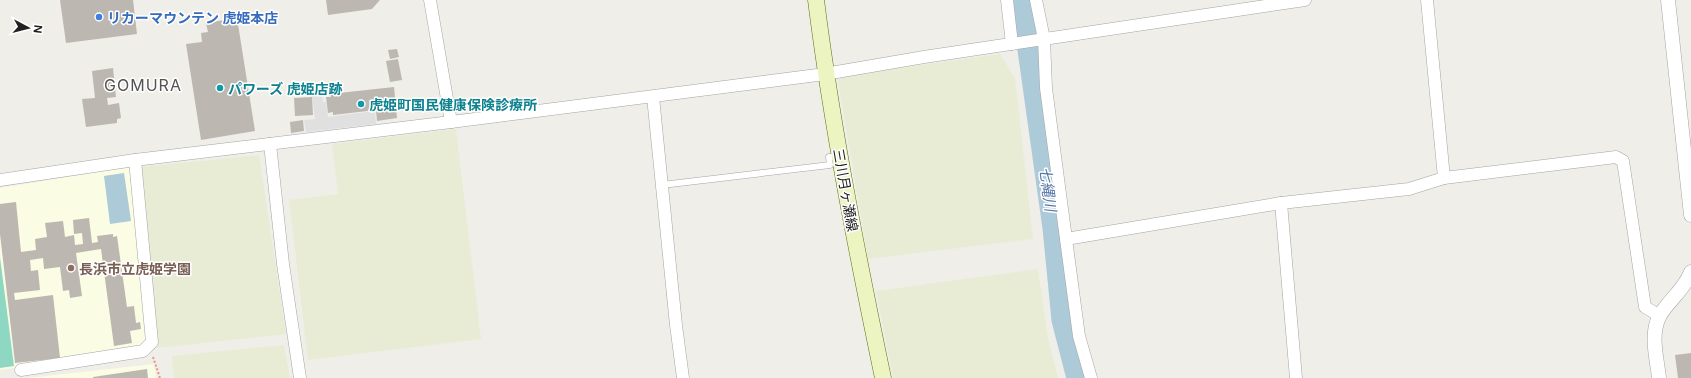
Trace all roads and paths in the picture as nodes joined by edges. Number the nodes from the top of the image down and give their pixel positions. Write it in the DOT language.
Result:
graph roads {
  1 [pos="430,0"];
  2 [pos="816,0"];
  3 [pos="1007,0"];
  4 [pos="1036,0"];
  5 [pos="1305,0"];
  6 [pos="1427,0"];
  7 [pos="1668,0"];
  8 [pos="1044,39"];
  9 [pos="1012,44"];
  10 [pos="825,74"];
  11 [pos="653,97"];
  12 [pos="451,122"];
  13 [pos="270,144"];
  14 [pos="840,156"];
  15 [pos="135,160"];
  16 [pos="1444,178"];
  17 [pos="0,180"];
  18 [pos="662,185"];
  19 [pos="1281,203"];
  20 [pos="1691,215"];
  21 [pos="1066,239"];
  22 [pos="1691,272"];
  23 [pos="1660,316"];
  24 [pos="152,342"];
  25 [pos="21,370"];
  26 [pos="160,378"];
  27 [pos="300,378"];
  28 [pos="683,378"];
  29 [pos="883,378"];
  30 [pos="1091,378"];
  31 [pos="1296,378"];
  32 [pos="1659,378"];
  1 -- 12 [label="street"];
  2 -- 10 [label="main road, 三川月ヶ瀬線"];
  3 -- 9 [label="street"];
  4 -- 8 [label="street"];
  5 -- 8 [label="street"];
  6 -- 16 [label="street"];
  7 -- 20 [label="street"];
  8 -- 9 [label="street"];
  8 -- 21 [label="street"];
  9 -- 10 [label="street"];
  10 -- 11 [label="street"];
  10 -- 14 [label="main road, 三川月ヶ瀬線"];
  11 -- 12 [label="street"];
  11 -- 18 [label="street"];
  12 -- 13 [label="street"];
  13 -- 15 [label="street"];
  13 -- 27 [label="street"];
  14 -- 18 [label="lane"];
  14 -- 29 [label="main road, 三川月ヶ瀬線"];
  15 -- 17 [label="street"];
  15 -- 24 [label="street"];
  16 -- 19 [label="street"];
  16 -- 23 [label="street"];
  18 -- 28 [label="street"];
  19 -- 21 [label="street"];
  19 -- 31 [label="street"];
  21 -- 30 [label="street"];
  22 -- 23 [label="street"];
  23 -- 32 [label="street"];
  24 -- 25 [label="street"];
  24 -- 26 [label="path"];
}
